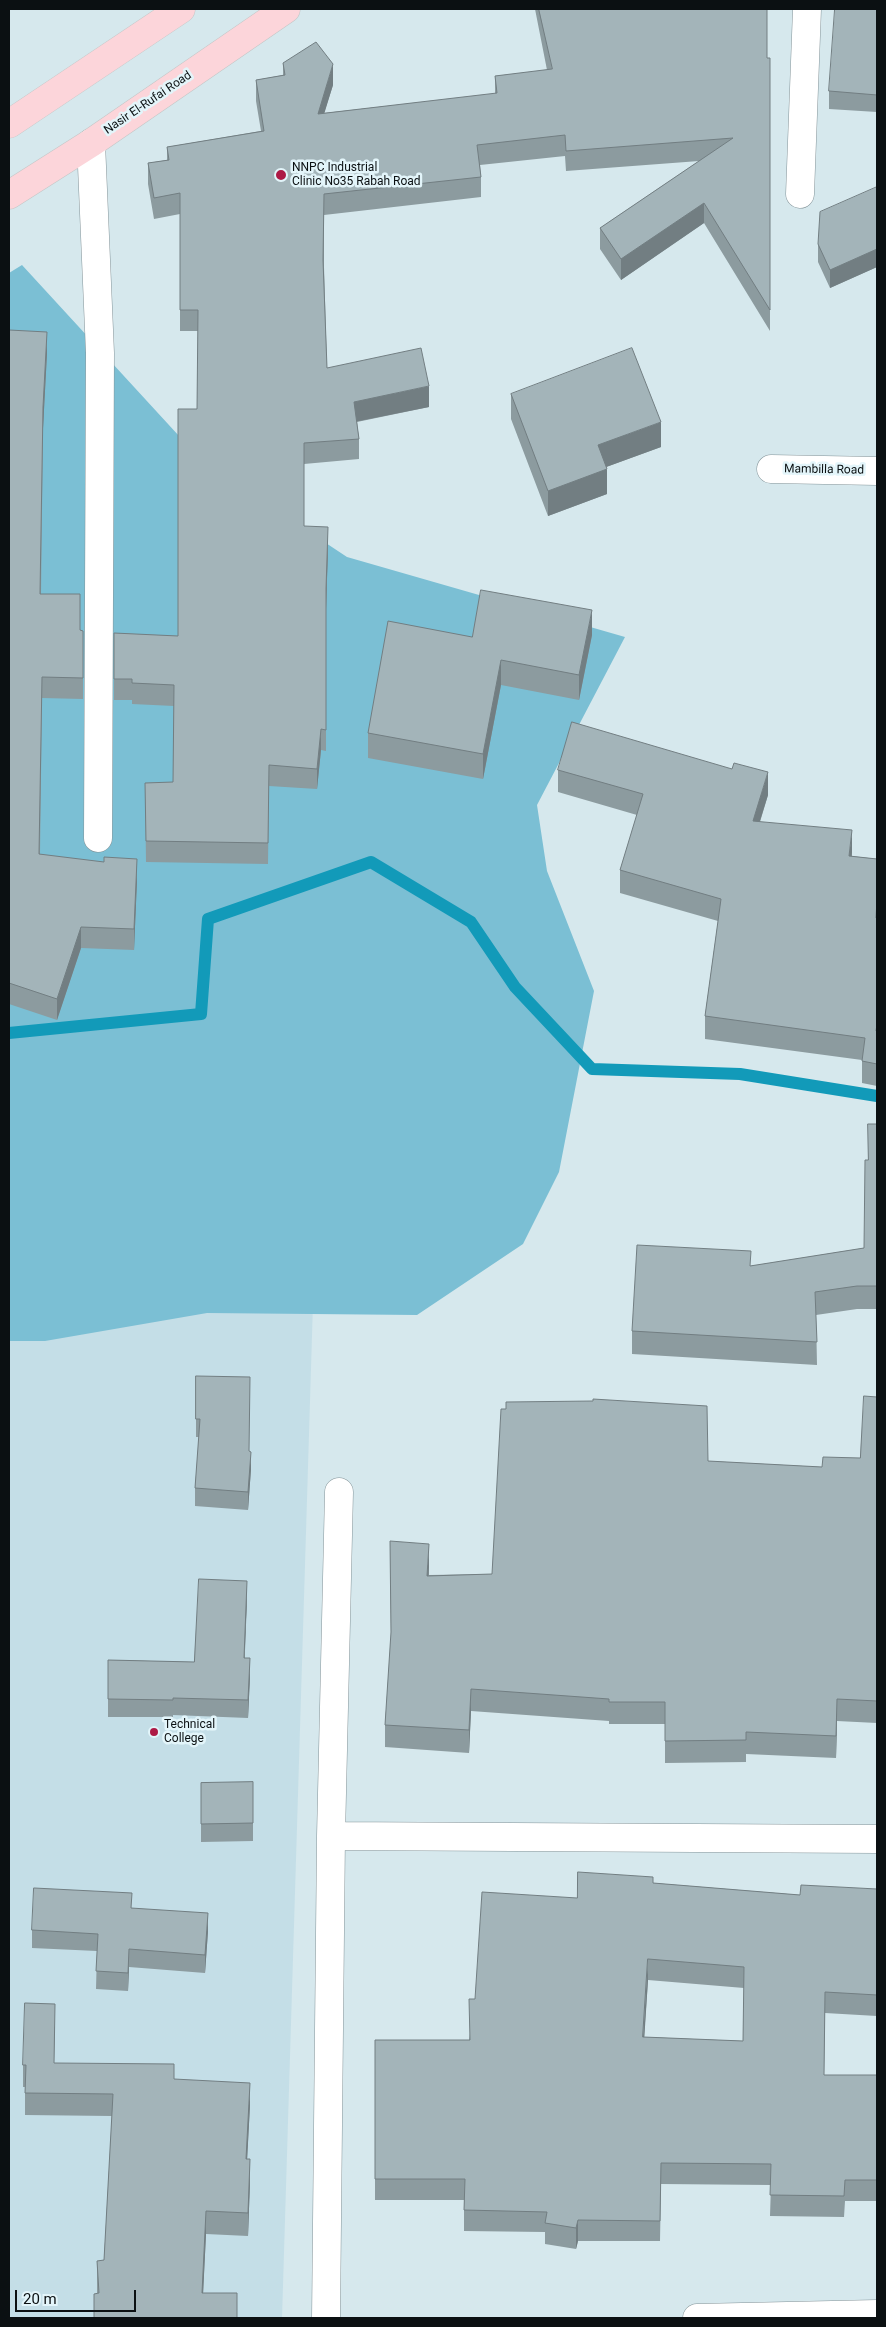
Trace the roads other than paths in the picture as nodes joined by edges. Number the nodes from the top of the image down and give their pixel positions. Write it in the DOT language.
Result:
graph roads {
  1 [pos="181,9"];
  2 [pos="286,9"];
  3 [pos="807,9"];
  4 [pos="9,124"];
  5 [pos="91,143"];
  6 [pos="800,194"];
  7 [pos="9,195"];
  8 [pos="771,469"];
  9 [pos="877,471"];
  10 [pos="98,838"];
  11 [pos="339,1492"];
  12 [pos="331,1836"];
  13 [pos="877,1839"];
  14 [pos="877,2314"];
  15 [pos="326,2318"];
  16 [pos="697,2318"];
  1 -- 4 [label="main road"];
  2 -- 5 [label="main road, Nasir El-Rufai Road"];
  3 -- 6 [label="street"];
  5 -- 7 [label="main road, Nasir El-Rufai Road"];
  5 -- 10 [label="street"];
  8 -- 9 [label="street, Mambilla Road"];
  11 -- 12 [label="street"];
  12 -- 13 [label="street"];
  12 -- 15 [label="street"];
  14 -- 16 [label="street"];
}
